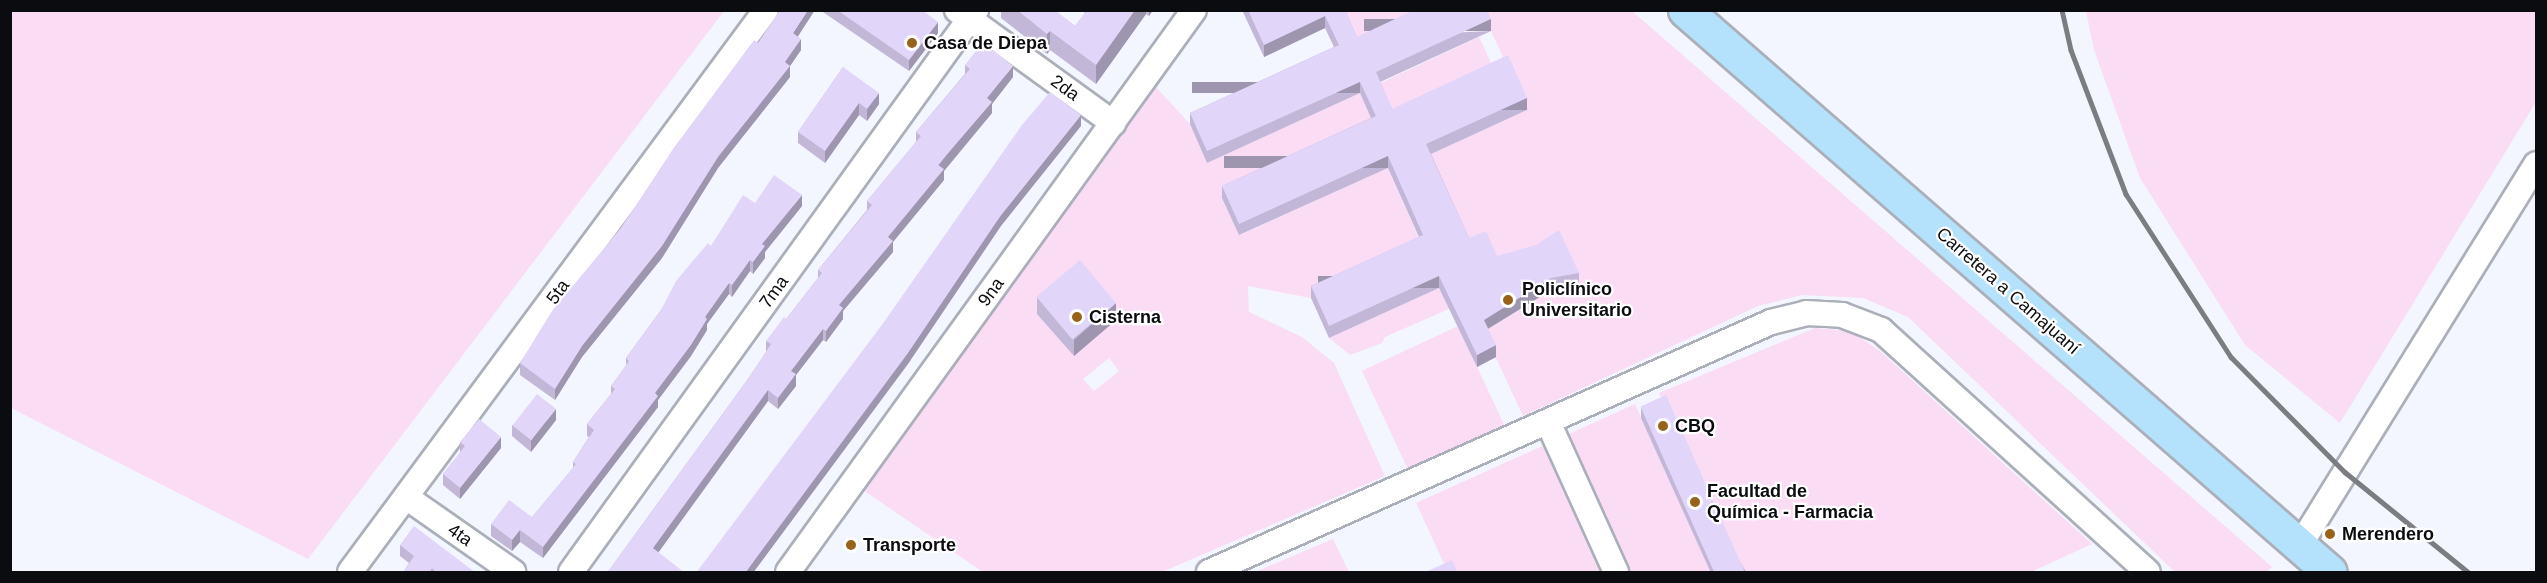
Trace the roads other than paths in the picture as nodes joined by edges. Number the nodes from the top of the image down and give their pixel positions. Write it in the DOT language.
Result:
graph roads {
  1 [pos="766,10"];
  2 [pos="1194,10"];
  3 [pos="1685,10"];
  4 [pos="968,14"];
  5 [pos="1113,123"];
  6 [pos="2536,164"];
  7 [pos="1548,422"];
  8 [pos="406,497"];
  9 [pos="2300,545"];
  10 [pos="2328,572"];
  11 [pos="350,573"];
  12 [pos="513,573"];
  13 [pos="571,573"];
  14 [pos="788,573"];
  15 [pos="1209,573"];
  16 [pos="1616,573"];
  17 [pos="2148,573"];
  1 -- 8 [label="street, 5ta"];
  2 -- 5 [label="street, 9na"];
  3 -- 9 [label="main road, Carretera a Camajuaní"];
  4 -- 5 [label="street, 2da"];
  4 -- 13 [label="street, 7ma"];
  5 -- 14 [label="street, 9na"];
  6 -- 9 [label="street"];
  7 -- 15 [label="street"];
  7 -- 16 [label="street"];
  7 -- 17 [label="street"];
  8 -- 11 [label="street, 5ta"];
  8 -- 12 [label="street, 4ta"];
  9 -- 10 [label="main road, Carretera a Camajuaní"];
}
